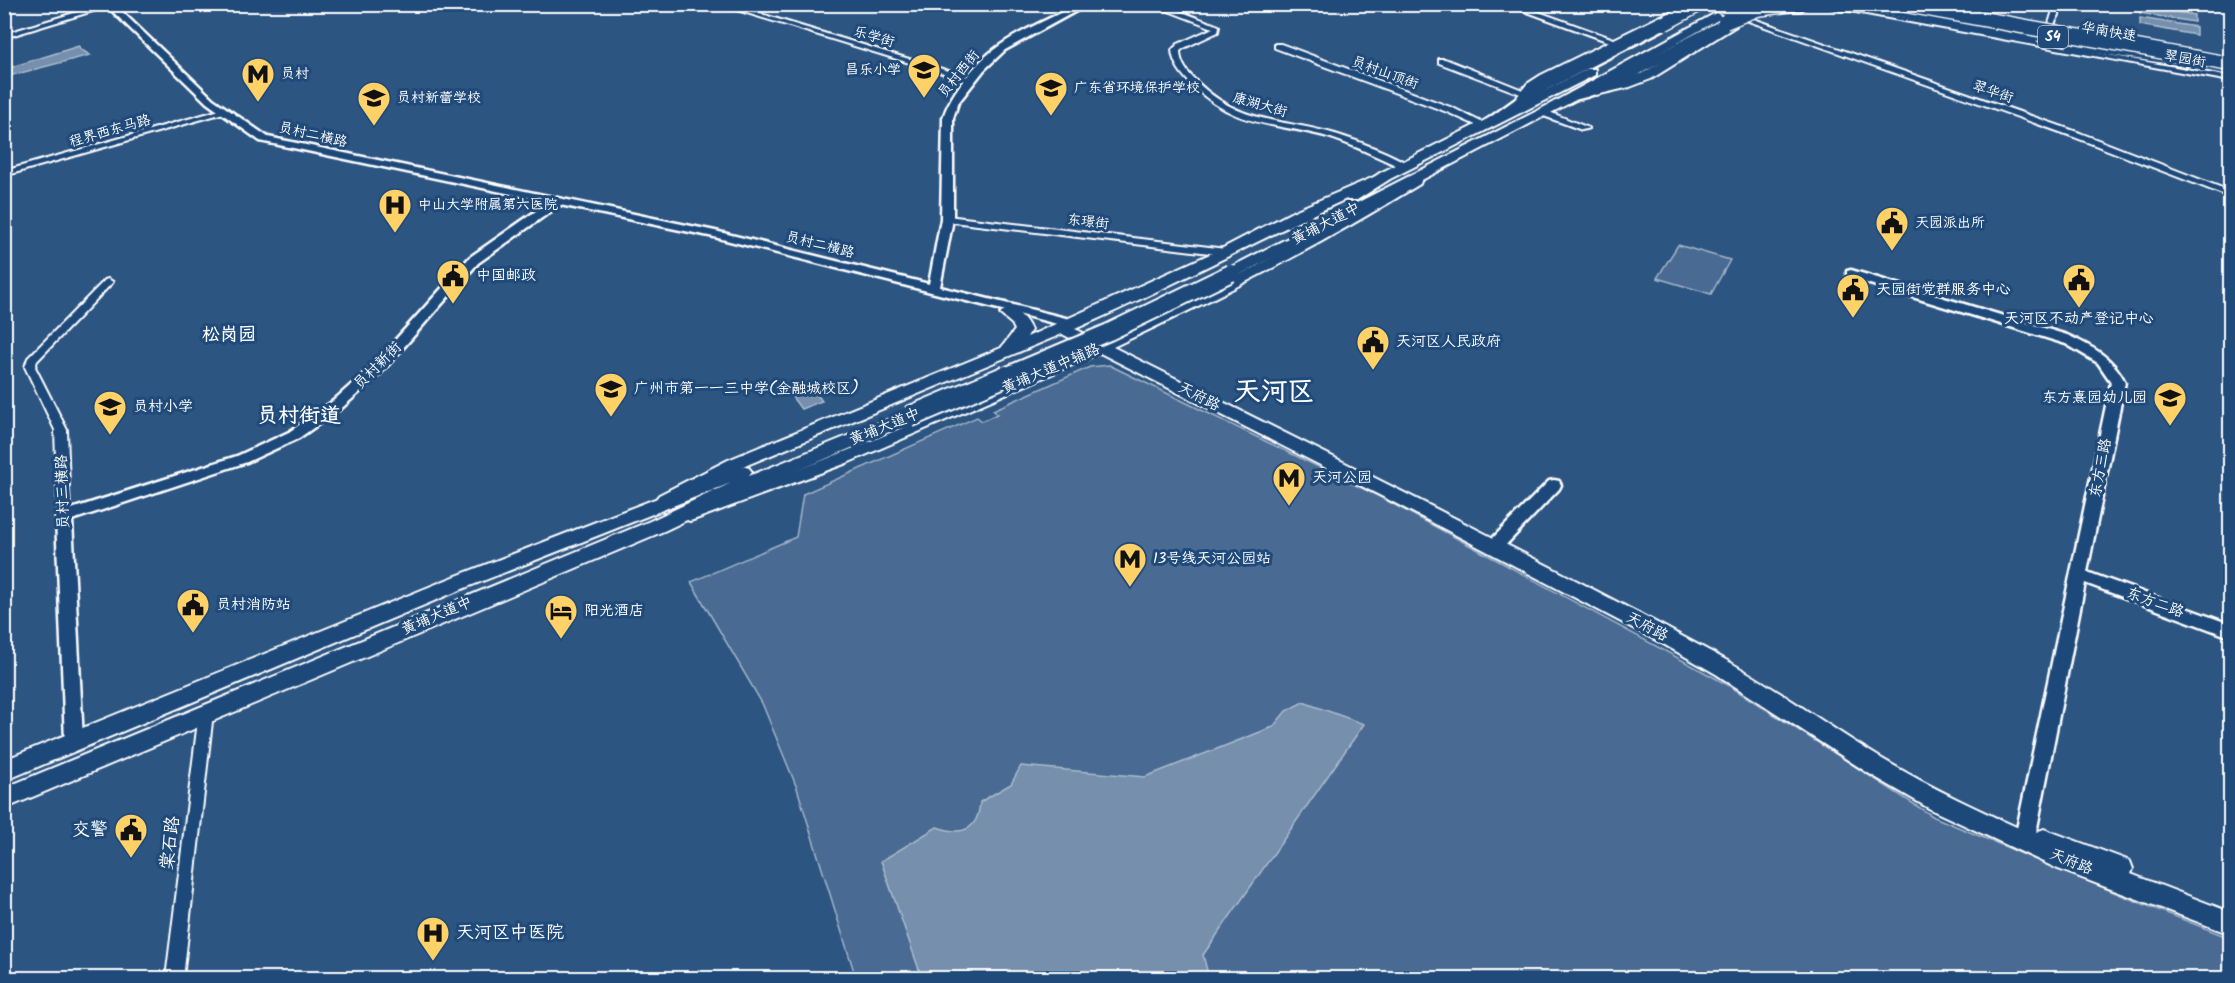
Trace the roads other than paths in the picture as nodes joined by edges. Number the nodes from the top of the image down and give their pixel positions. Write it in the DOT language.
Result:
graph roads {
  1 [pos="1153,4"];
  2 [pos="1508,4"];
  3 [pos="1690,4"];
  4 [pos="1731,4"];
  5 [pos="1741,4"];
  6 [pos="1766,4"];
  7 [pos="1793,4"];
  8 [pos="1805,4"];
  9 [pos="1815,4"];
  10 [pos="1835,4"];
  11 [pos="1876,4"];
  12 [pos="1901,4"];
  13 [pos="1917,4"];
  14 [pos="1926,4"];
  15 [pos="2058,4"];
  16 [pos="111,5"];
  17 [pos="1077,6"];
  18 [pos="1710,6"];
  19 [pos="736,8"];
  20 [pos="1745,18"];
  21 [pos="1725,22"];
  22 [pos="1665,23"];
  23 [pos="2049,29"];
  24 [pos="4,36"];
  25 [pos="2034,39"];
  26 [pos="2096,39"];
  27 [pos="1618,42"];
  28 [pos="1278,46"];
  29 [pos="2073,46"];
  30 [pos="1442,61"];
  31 [pos="2230,67"];
  32 [pos="2230,79"];
  33 [pos="971,80"];
  34 [pos="1575,96"];
  35 [pos="1523,97"];
  36 [pos="223,112"];
  37 [pos="1544,113"];
  38 [pos="1488,123"];
  39 [pos="1585,128"];
  40 [pos="1406,166"];
  41 [pos="1428,173"];
  42 [pos="4,174"];
  43 [pos="2230,194"];
  44 [pos="558,201"];
  45 [pos="947,219"];
  46 [pos="1226,264"];
  47 [pos="1851,274"];
  48 [pos="108,282"];
  49 [pos="934,288"];
  50 [pos="1140,293"];
  51 [pos="1008,314"];
  52 [pos="1173,315"];
  53 [pos="1068,326"];
  54 [pos="1107,345"];
  55 [pos="1006,351"];
  56 [pos="980,362"];
  57 [pos="1008,388"];
  58 [pos="1554,485"];
  59 [pos="653,517"];
  60 [pos="64,518"];
  61 [pos="1497,544"];
  62 [pos="2079,575"];
  63 [pos="2230,631"];
  64 [pos="206,713"];
  65 [pos="74,741"];
  66 [pos="4,771"];
  67 [pos="4,799"];
  68 [pos="2025,837"];
  69 [pos="2230,911"];
  70 [pos="2230,924"];
  71 [pos="174,978"];
  1 -- 40 [label="street, 康湖大街"];
  2 -- 27 [label="street"];
  3 -- 22 [label="highway, bridge"];
  4 -- 8 [label="highway, bridge"];
  5 -- 34 [label="main road, 黄埔大道中"];
  6 -- 20 [label="main road"];
  7 -- 21 [label="highway, bridge"];
  9 -- 32 [label="street, 翠园街"];
  10 -- 25 [label="highway"];
  11 -- 31 [label="highway, 华南快速 / S4, bridge"];
  12 -- 26 [label="highway, 华南快速 / S4, bridge"];
  13 -- 26 [label="highway, bridge"];
  14 -- 23 [label="street"];
  15 -- 23 [label="street"];
  16 -- 24 [label="street"];
  16 -- 36 [label="street, 员村二横路"];
  17 -- 33 [label="street, 员村西街"];
  18 -- 21 [label="highway, bridge"];
  18 -- 22 [label="highway, bridge"];
  18 -- 27 [label="main road"];
  18 -- 38 [label="main road, 黄埔大道中"];
  19 -- 33 [label="street, 乐学街"];
  20 -- 34 [label="main road"];
  20 -- 43 [label="street, 翠华街"];
  21 -- 34 [label="highway"];
  22 -- 35 [label="highway"];
  23 -- 31 [label="street"];
  26 -- 31 [label="highway, 华南快速 / S4, bridge"];
  27 -- 35 [label="main road"];
  28 -- 38 [label="street, 员村山顶街"];
  29 -- 31 [label="highway"];
  30 -- 35 [label="street"];
  33 -- 45 [label="street, 员村西街"];
  34 -- 37 [label="main road, 黄埔大道中"];
  35 -- 38 [label="highway"];
  36 -- 42 [label="street, 程界西东马路"];
  36 -- 44 [label="street, 员村二横路"];
  37 -- 39 [label="street"];
  37 -- 41 [label="main road, 黄埔大道中"];
  38 -- 40 [label="main road, 黄埔大道中"];
  40 -- 46 [label="main road, 黄埔大道中"];
  41 -- 46 [label="main road, 黄埔大道中"];
  41 -- 52 [label="main road, 黄埔大道中辅路"];
  44 -- 49 [label="street, 员村二横路"];
  44 -- 51 [label="street, 员村二横路"];
  44 -- 60 [label="street, 员村新街"];
  45 -- 46 [label="street, 东璟街"];
  45 -- 49 [label="street, 员村西街"];
  46 -- 50 [label="main road"];
  46 -- 59 [label="main road, 黄埔大道中, bridge"];
  47 -- 62 [label="street, 东方三路"];
  48 -- 60 [label="street, 员村三横路"];
  49 -- 53 [label="street, 员村二横路"];
  50 -- 52 [label="main road"];
  50 -- 53 [label="main road"];
  51 -- 53 [label="street, 员村二横路"];
  51 -- 55 [label="main road"];
  52 -- 54 [label="main road, 黄埔大道中辅路"];
  53 -- 54 [label="main road, 天府路"];
  53 -- 55 [label="main road"];
  54 -- 57 [label="main road, 黄埔大道中辅路"];
  54 -- 61 [label="main road, 天府路"];
  55 -- 56 [label="main road"];
  56 -- 57 [label="main road"];
  56 -- 59 [label="main road"];
  57 -- 59 [label="main road, 黄埔大道中辅路"];
  58 -- 61 [label="street"];
  59 -- 64 [label="main road, 黄埔大道中"];
  59 -- 65 [label="main road, 黄埔大道中"];
  60 -- 65 [label="street, 员村三横路"];
  61 -- 68 [label="main road, 天府路"];
  62 -- 63 [label="street, 东方二路"];
  62 -- 68 [label="street, 东方三路"];
  64 -- 67 [label="main road, 黄埔大道中"];
  64 -- 71 [label="street, 棠石路"];
  65 -- 66 [label="main road, 黄埔大道中"];
  68 -- 69 [label="main road, 天府路"];
  68 -- 70 [label="main road, 天府路"];
}
